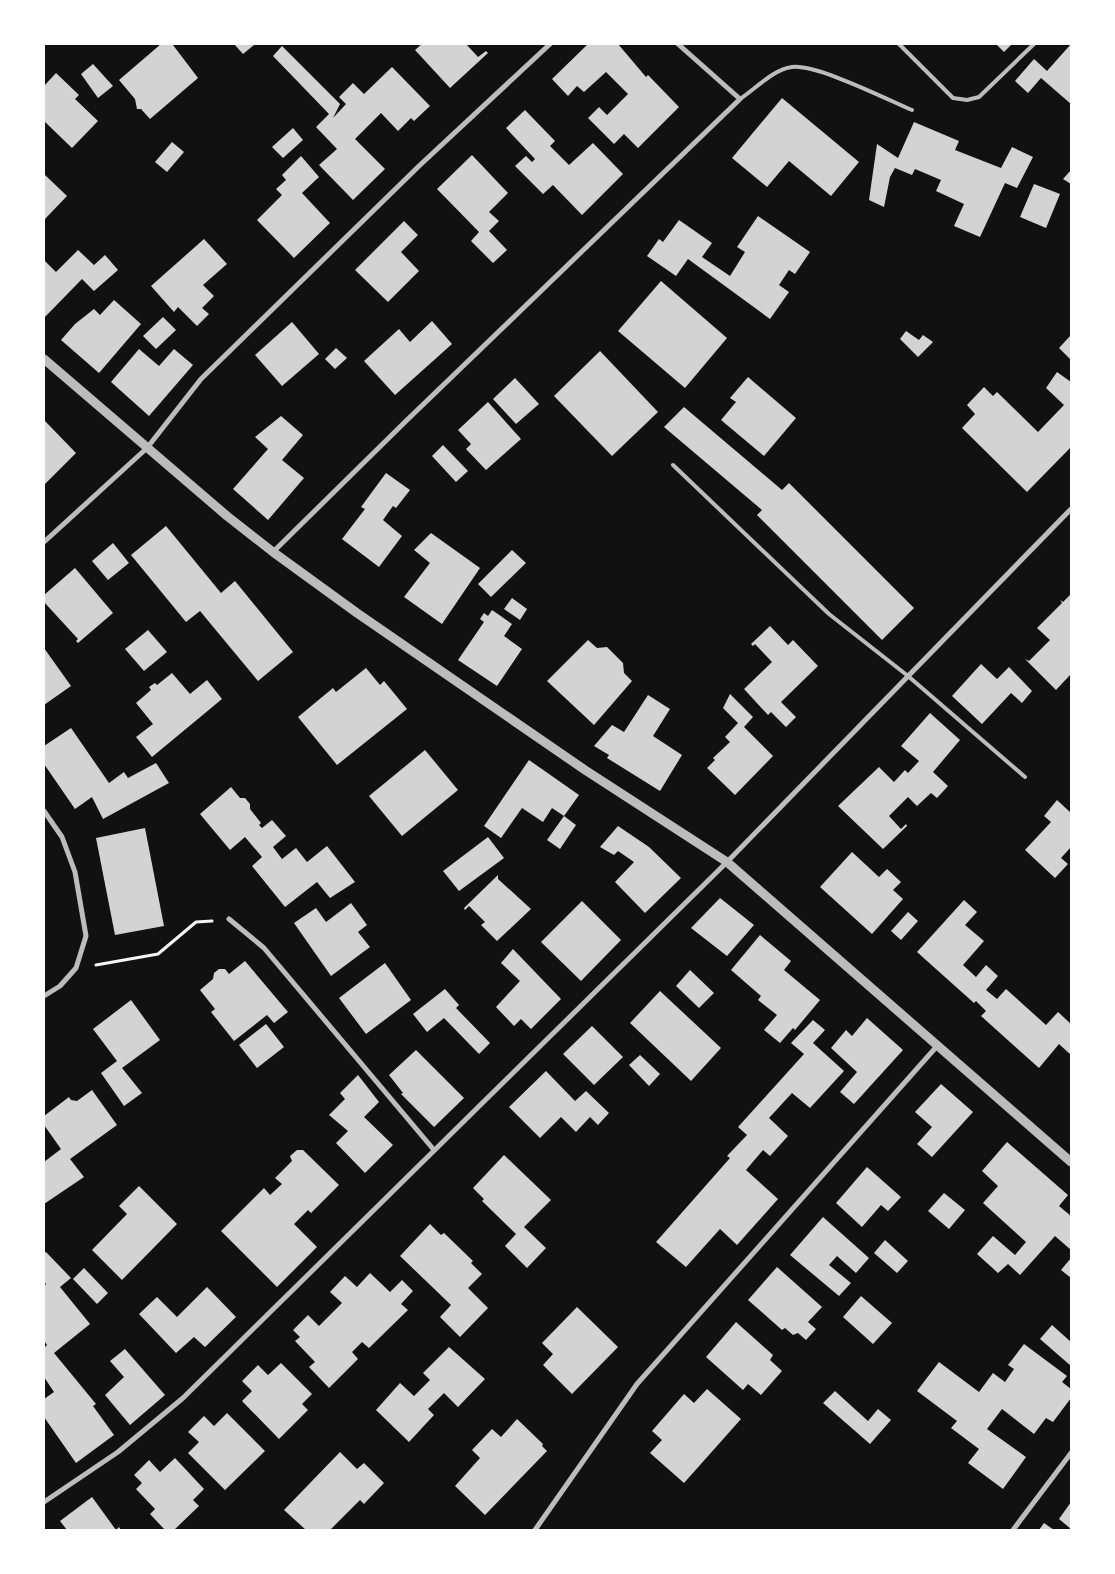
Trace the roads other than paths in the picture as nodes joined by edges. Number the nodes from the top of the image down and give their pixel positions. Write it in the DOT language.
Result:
graph roads {
  1 [pos="550,44"];
  2 [pos="678,44"];
  3 [pos="899,44"];
  4 [pos="1034,44"];
  5 [pos="740,99"];
  6 [pos="912,110"];
  7 [pos="44,359"];
  8 [pos="147,448"];
  9 [pos="673,465"];
  10 [pos="1071,509"];
  11 [pos="44,542"];
  12 [pos="274,552"];
  13 [pos="908,676"];
  14 [pos="1025,778"];
  15 [pos="44,811"];
  16 [pos="727,862"];
  17 [pos="228,919"];
  18 [pos="44,996"];
  19 [pos="938,1045"];
  20 [pos="434,1150"];
  21 [pos="1071,1162"];
  22 [pos="1071,1453"];
  23 [pos="44,1502"];
  24 [pos="536,1530"];
  25 [pos="1013,1530"];
  1 -- 8 [label="street"];
  2 -- 5 [label="street"];
  3 -- 4 [label="lane"];
  5 -- 6 [label="lane"];
  5 -- 12 [label="street"];
  7 -- 8 [label="street"];
  8 -- 11 [label="street"];
  8 -- 12 [label="street"];
  9 -- 13 [label="lane"];
  10 -- 13 [label="street"];
  12 -- 16 [label="street"];
  13 -- 14 [label="lane"];
  13 -- 16 [label="street"];
  15 -- 18 [label="street"];
  16 -- 19 [label="street"];
  16 -- 20 [label="street"];
  17 -- 20 [label="street"];
  19 -- 21 [label="street"];
  19 -- 24 [label="street"];
  20 -- 23 [label="street"];
  22 -- 25 [label="street"];
}
